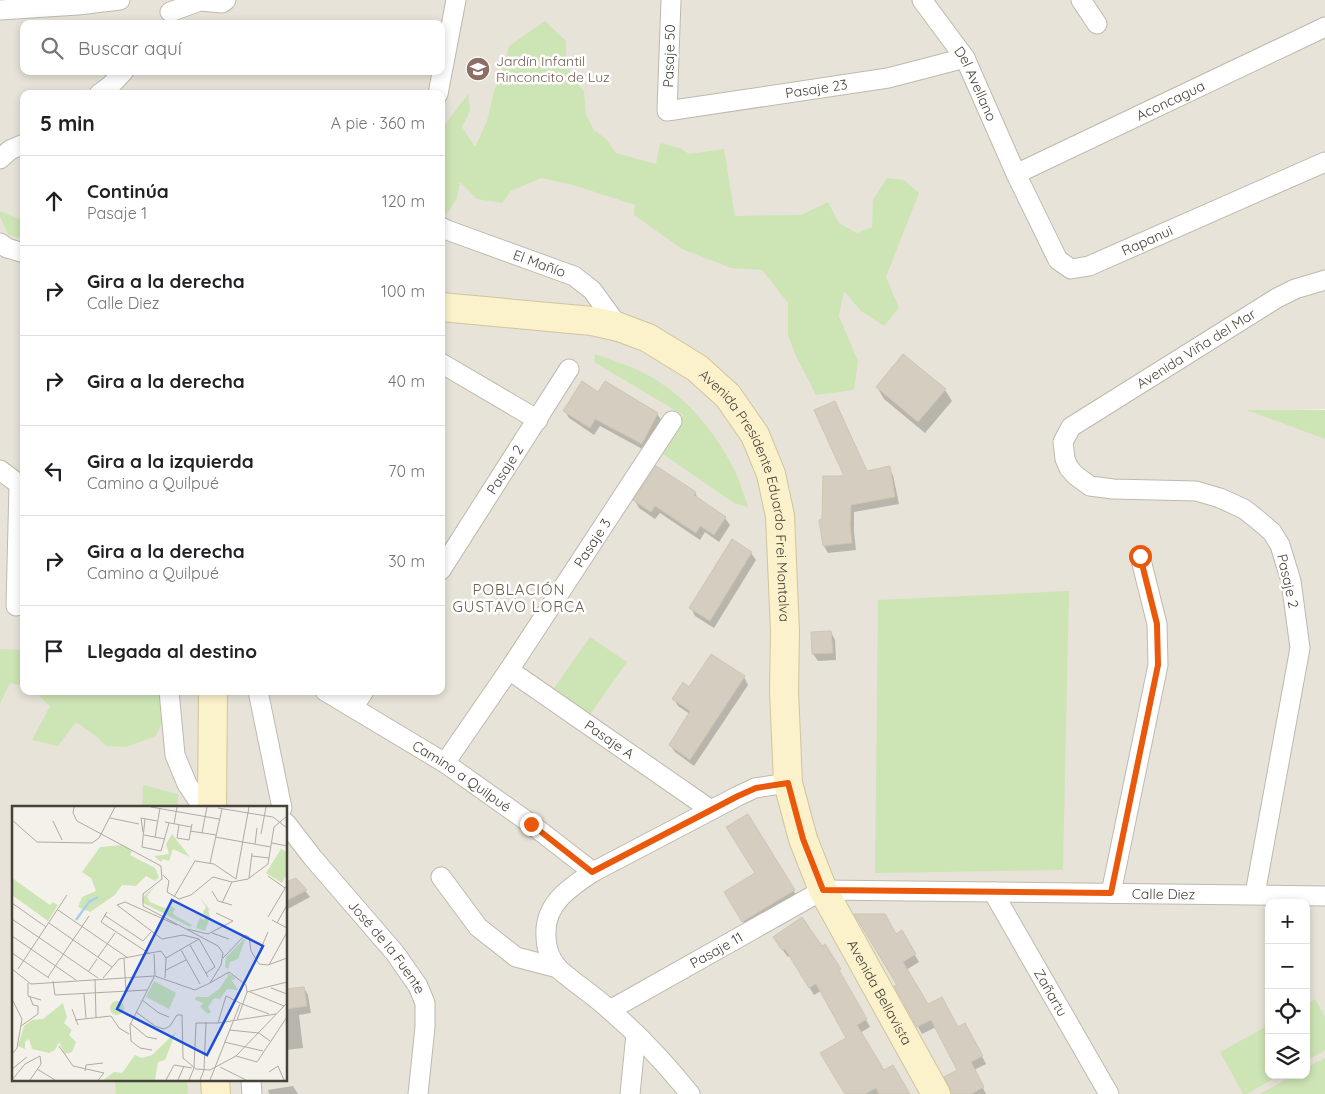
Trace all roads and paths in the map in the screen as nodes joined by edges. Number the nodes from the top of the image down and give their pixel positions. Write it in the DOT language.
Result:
graph roads {
  1 [pos="120,0"];
  2 [pos="226,0"];
  3 [pos="456,0"];
  4 [pos="671,0"];
  5 [pos="922,0"];
  6 [pos="1081,0"];
  7 [pos="201,1"];
  8 [pos="0,10"];
  9 [pos="170,12"];
  10 [pos="1097,24"];
  11 [pos="1325,27"];
  12 [pos="445,57"];
  13 [pos="965,58"];
  14 [pos="120,75"];
  15 [pos="442,75"];
  16 [pos="104,90"];
  17 [pos="439,90"];
  18 [pos="667,111"];
  19 [pos="20,146"];
  20 [pos="0,159"];
  21 [pos="1325,162"];
  22 [pos="1016,174"];
  23 [pos="445,229"];
  24 [pos="0,243"];
  25 [pos="20,252"];
  26 [pos="1325,280"];
  27 [pos="445,307"];
  28 [pos="619,327"];
  29 [pos="445,365"];
  30 [pos="569,369"];
  31 [pos="538,420"];
  32 [pos="672,421"];
  33 [pos="1071,427"];
  34 [pos="0,470"];
  35 [pos="20,485"];
  36 [pos="20,527"];
  37 [pos="1140,556"];
  38 [pos="445,564"];
  39 [pos="16,606"];
  40 [pos="509,670"];
  41 [pos="168,695"];
  42 [pos="213,695"];
  43 [pos="259,695"];
  44 [pos="332,695"];
  45 [pos="361,695"];
  46 [pos="353,708"];
  47 [pos="445,763"];
  48 [pos="788,783"];
  49 [pos="202,806"];
  50 [pos="212,806"];
  51 [pos="282,806"];
  52 [pos="710,810"];
  53 [pos="288,826"];
  54 [pos="592,872"];
  55 [pos="442,877"];
  56 [pos="823,890"];
  57 [pos="994,892"];
  58 [pos="1111,893"];
  59 [pos="1255,894"];
  60 [pos="1325,896"];
  61 [pos="558,968"];
  62 [pos="610,1010"];
  63 [pos="636,1034"];
  64 [pos="418,1094"];
  65 [pos="630,1094"];
  66 [pos="690,1094"];
  67 [pos="936,1094"];
  68 [pos="1109,1094"];
  1 -- 8 [label="street"];
  2 -- 7 [label="street"];
  3 -- 12 [label="street"];
  4 -- 18 [label="street, Pasaje 50"];
  5 -- 13 [label="street, Del Avellano"];
  6 -- 10 [label="street"];
  7 -- 9 [label="street"];
  11 -- 22 [label="street, Aconcagua"];
  13 -- 18 [label="street, Pasaje 23"];
  13 -- 22 [label="street, Del Avellano"];
  14 -- 16 [label="street"];
  15 -- 17 [label="street"];
  19 -- 20 [label="street"];
  21 -- 22 [label="street, Rapanui"];
  23 -- 28 [label="street, El Mañío"];
  24 -- 25 [label="street"];
  26 -- 33 [label="street, Avenida Viña del Mar"];
  27 -- 28 [label="street, Avenida Presidente Eduardo Frei Montalva"];
  28 -- 48 [label="street, Avenida Presidente Eduardo Frei Montalva"];
  29 -- 31 [label="street"];
  30 -- 31 [label="street, Pasaje 2"];
  31 -- 38 [label="street, Pasaje 2"];
  32 -- 40 [label="street, Pasaje 3"];
  33 -- 59 [label="street, Pasaje 2"];
  34 -- 35 [label="street"];
  36 -- 39 [label="street"];
  37 -- 58 [label="street"];
  40 -- 47 [label="street, Pasaje 3"];
  40 -- 52 [label="street, Pasaje A"];
  41 -- 49 [label="street"];
  42 -- 50 [label="street"];
  43 -- 51 [label="street"];
  44 -- 46 [label="street, Camino a Quilpué"];
  45 -- 46 [label="street"];
  46 -- 47 [label="street, Camino a Quilpué"];
  47 -- 54 [label="street, Camino a Quilpué"];
  48 -- 52 [label="street"];
  48 -- 56 [label="street, Avenida Presidente Eduardo Frei Montalva"];
  52 -- 54 [label="street"];
  53 -- 64 [label="street, José de la Fuente"];
  54 -- 61 [label="street"];
  55 -- 61 [label="street"];
  56 -- 57 [label="street, Calle Diez"];
  56 -- 62 [label="street, Pasaje 11"];
  56 -- 67 [label="street, Avenida Bellavista"];
  57 -- 58 [label="street, Calle Diez"];
  57 -- 68 [label="street, Zañartu"];
  58 -- 59 [label="street, Calle Diez"];
  59 -- 60 [label="street, Calle Diez"];
  61 -- 62 [label="street"];
  62 -- 63 [label="street"];
  63 -- 65 [label="street"];
  63 -- 66 [label="street"];
}
